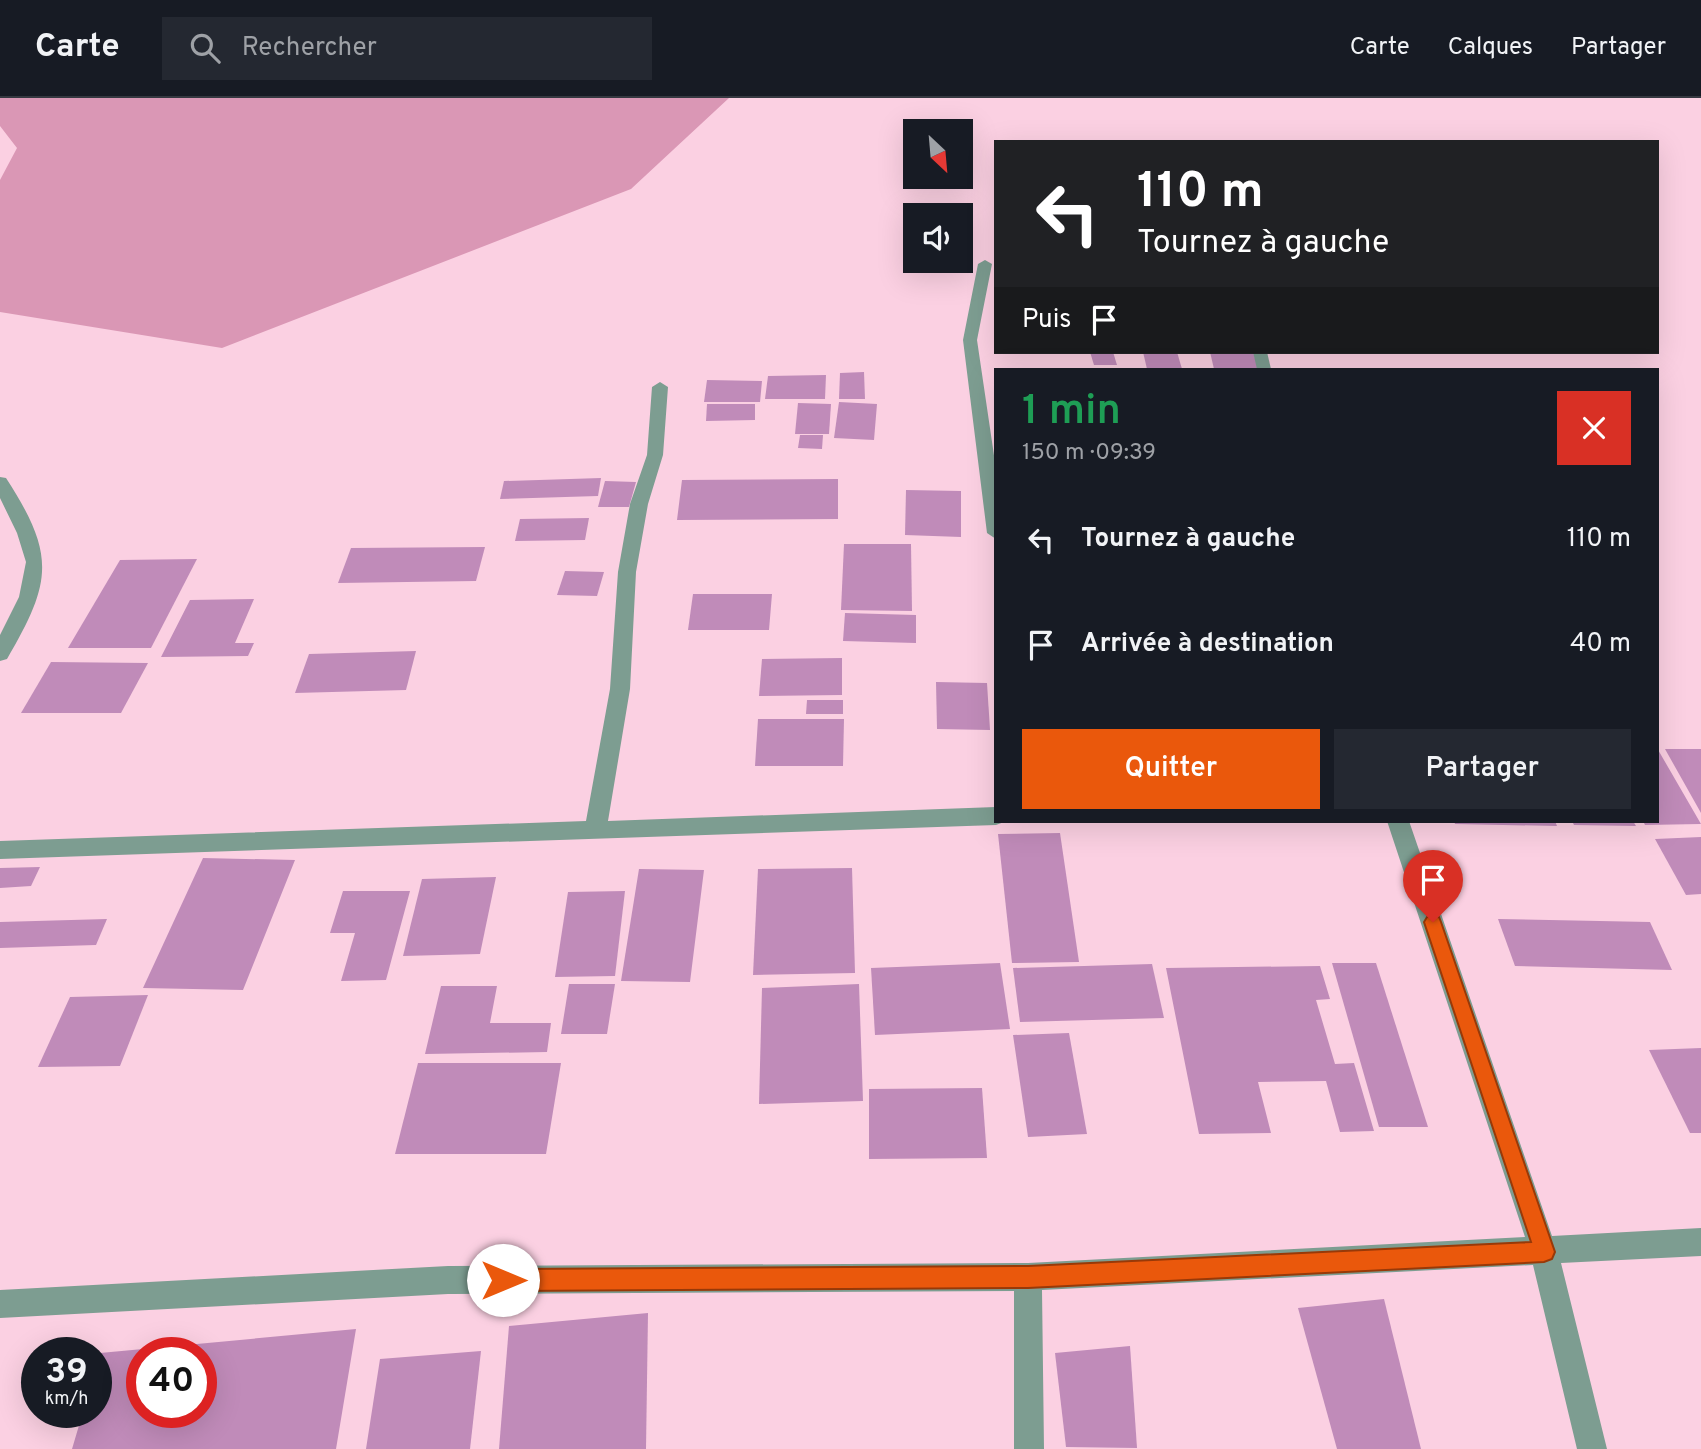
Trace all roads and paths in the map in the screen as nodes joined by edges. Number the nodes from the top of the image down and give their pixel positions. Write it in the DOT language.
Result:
graph roads {
  1 [pos="985,264"];
  2 [pos="660,387"];
  3 [pos="0,482"];
  4 [pos="994,518"];
  5 [pos="0,654"];
  6 [pos="994,816"];
  7 [pos="1399,823"];
  8 [pos="595,831"];
  9 [pos="0,850"];
  10 [pos="1701,1242"];
  11 [pos="1544,1252"];
  12 [pos="1028,1277"];
  13 [pos="0,1304"];
  14 [pos="1029,1449"];
  15 [pos="1592,1449"];
  1 -- 4 [label="street"];
  2 -- 8 [label="street"];
  3 -- 5 [label="street"];
  6 -- 8 [label="street"];
  7 -- 11 [label="street"];
  8 -- 9 [label="street"];
  10 -- 11 [label="street"];
  11 -- 12 [label="street"];
  11 -- 15 [label="street"];
  12 -- 13 [label="street"];
  12 -- 14 [label="street"];
}
